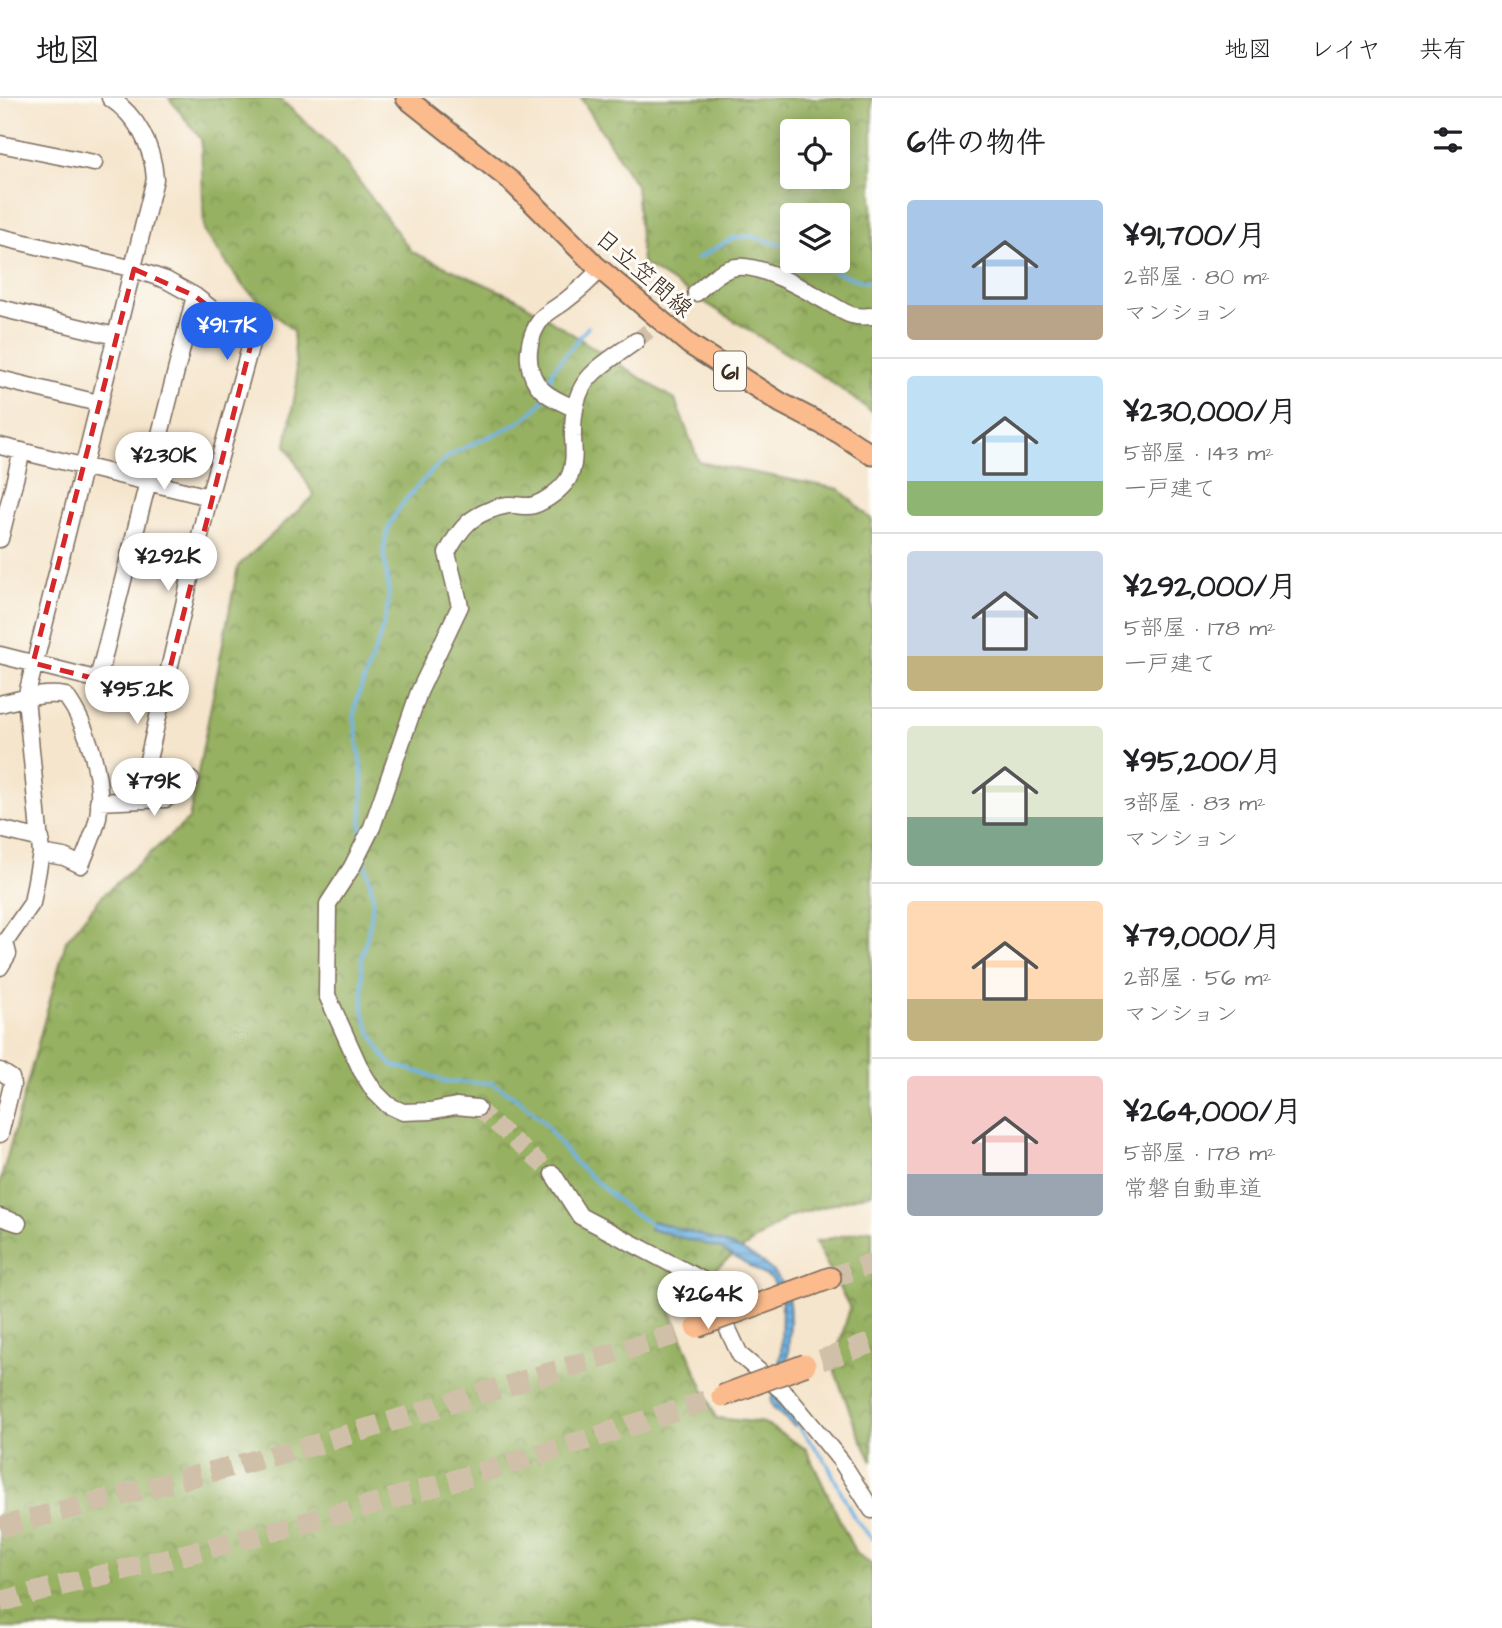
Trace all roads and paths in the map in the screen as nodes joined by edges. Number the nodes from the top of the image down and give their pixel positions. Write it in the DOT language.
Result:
graph roads {
  1 [pos="110,98"];
  2 [pos="406,98"];
  3 [pos="0,144"];
  4 [pos="93,163"];
  5 [pos="0,237"];
  6 [pos="134,269"];
  7 [pos="600,269"];
  8 [pos="696,293"];
  9 [pos="195,296"];
  10 [pos="0,308"];
  11 [pos="872,316"];
  12 [pos="115,336"];
  13 [pos="636,341"];
  14 [pos="0,379"];
  15 [pos="99,403"];
  16 [pos="573,408"];
  17 [pos="0,446"];
  18 [pos="22,451"];
  19 [pos="872,455"];
  20 [pos="83,466"];
  21 [pos="148,483"];
  22 [pos="209,498"];
  23 [pos="0,539"];
  24 [pos="0,655"];
  25 [pos="33,663"];
  26 [pos="98,679"];
  27 [pos="163,696"];
  28 [pos="26,698"];
  29 [pos="0,704"];
  30 [pos="147,764"];
  31 [pos="191,780"];
  32 [pos="98,802"];
  33 [pos="0,829"];
  34 [pos="41,846"];
  35 [pos="3,941"];
  36 [pos="0,967"];
  37 [pos="0,1071"];
  38 [pos="477,1108"];
  39 [pos="0,1135"];
  40 [pos="553,1174"];
  41 [pos="0,1217"];
  42 [pos="18,1223"];
  43 [pos="822,1281"];
  44 [pos="689,1329"];
  45 [pos="813,1363"];
  46 [pos="715,1398"];
  47 [pos="872,1510"];
  1 -- 6 [label="street"];
  2 -- 7 [label="main road, 日立笠間線 / 61"];
  3 -- 4 [label="street"];
  5 -- 6 [label="street"];
  6 -- 9 [label="street"];
  6 -- 12 [label="street"];
  7 -- 16 [label="street"];
  7 -- 19 [label="main road, 日立笠間線 / 61"];
  8 -- 11 [label="street"];
  9 -- 21 [label="street"];
  9 -- 22 [label="street"];
  10 -- 12 [label="street"];
  12 -- 15 [label="street"];
  13 -- 16 [label="street"];
  14 -- 15 [label="street"];
  15 -- 20 [label="street"];
  16 -- 38 [label="street"];
  17 -- 18 [label="street"];
  18 -- 20 [label="street"];
  18 -- 23 [label="street"];
  20 -- 21 [label="street"];
  20 -- 25 [label="street"];
  21 -- 22 [label="street"];
  21 -- 26 [label="street"];
  22 -- 27 [label="street"];
  24 -- 25 [label="street"];
  25 -- 26 [label="street"];
  25 -- 28 [label="street"];
  26 -- 27 [label="street"];
  27 -- 30 [label="street"];
  28 -- 29 [label="street"];
  28 -- 32 [label="street"];
  28 -- 34 [label="street"];
  31 -- 32 [label="street"];
  32 -- 34 [label="street"];
  33 -- 34 [label="street"];
  34 -- 35 [label="street"];
  35 -- 36 [label="street"];
  37 -- 39 [label="street"];
  40 -- 47 [label="street"];
  41 -- 42 [label="street"];
  43 -- 44 [label="highway, bridge"];
  45 -- 46 [label="highway, bridge"];
}
